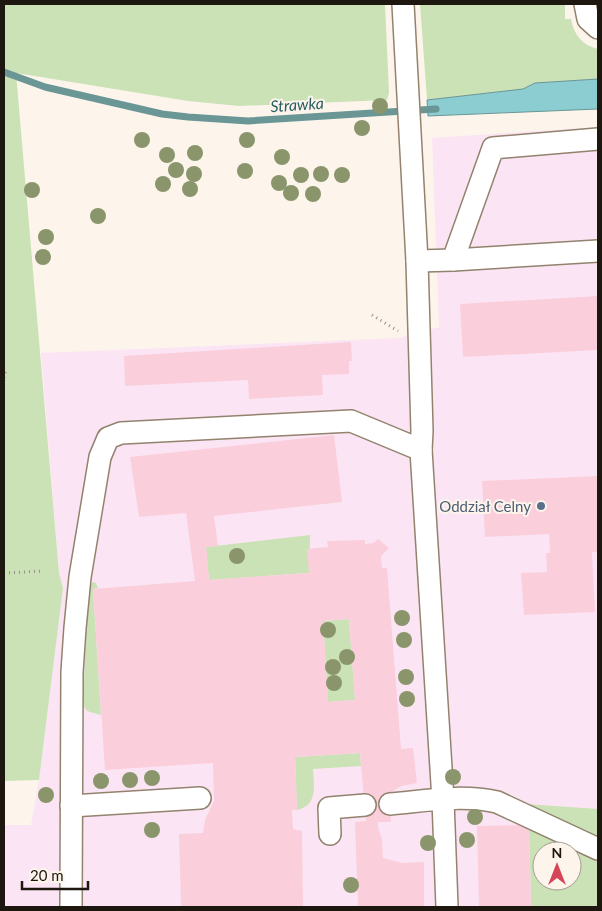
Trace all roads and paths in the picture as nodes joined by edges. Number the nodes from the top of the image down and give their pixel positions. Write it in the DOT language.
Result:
graph roads {
  1 [pos="403,4"];
  2 [pos="584,4"];
  3 [pos="598,28"];
  4 [pos="598,140"];
  5 [pos="598,251"];
  6 [pos="453,260"];
  7 [pos="417,262"];
  8 [pos="372,315"];
  9 [pos="405,336"];
  10 [pos="4,369"];
  11 [pos="4,378"];
  12 [pos="421,450"];
  13 [pos="43,571"];
  14 [pos="4,572"];
  15 [pos="200,798"];
  16 [pos="443,800"];
  17 [pos="390,804"];
  18 [pos="365,805"];
  19 [pos="71,806"];
  20 [pos="330,834"];
  21 [pos="598,849"];
  22 [pos="71,907"];
  23 [pos="448,907"];
  1 -- 7 [label="lane"];
  2 -- 3 [label="lane"];
  4 -- 6 [label="lane"];
  5 -- 6 [label="lane"];
  6 -- 7 [label="lane"];
  7 -- 12 [label="lane"];
  8 -- 9 [label="path"];
  10 -- 11 [label="path"];
  12 -- 16 [label="lane"];
  12 -- 19 [label="lane"];
  13 -- 14 [label="path"];
  15 -- 19 [label="lane"];
  16 -- 17 [label="lane"];
  16 -- 21 [label="lane"];
  16 -- 23 [label="lane"];
  18 -- 20 [label="lane"];
  19 -- 22 [label="lane"];
}
